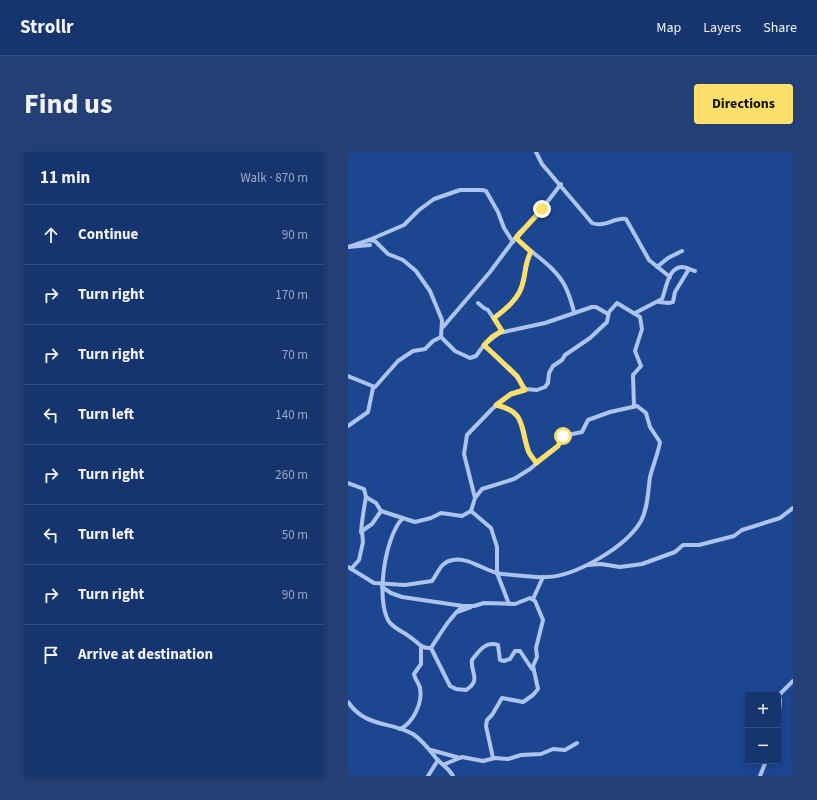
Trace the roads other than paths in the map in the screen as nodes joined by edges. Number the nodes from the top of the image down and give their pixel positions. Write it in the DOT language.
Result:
graph roads {
  1 [pos="536,152"];
  2 [pos="561,184"];
  3 [pos="369,240"];
  4 [pos="515,240"];
  5 [pos="370,245"];
  6 [pos="348,247"];
  7 [pos="682,251"];
  8 [pos="531,252"];
  9 [pos="656,266"];
  10 [pos="689,269"];
  11 [pos="695,271"];
  12 [pos="670,276"];
  13 [pos="659,302"];
  14 [pos="478,303"];
  15 [pos="574,312"];
  16 [pos="635,313"];
  17 [pos="608,314"];
  18 [pos="494,318"];
  19 [pos="443,327"];
  20 [pos="502,331"];
  21 [pos="441,338"];
  22 [pos="484,345"];
  23 [pos="348,376"];
  24 [pos="373,388"];
  25 [pos="525,390"];
  26 [pos="496,405"];
  27 [pos="634,406"];
  28 [pos="348,426"];
  29 [pos="536,463"];
  30 [pos="348,483"];
  31 [pos="366,497"];
  32 [pos="475,498"];
  33 [pos="793,508"];
  34 [pos="381,511"];
  35 [pos="471,511"];
  36 [pos="402,519"];
  37 [pos="361,532"];
  38 [pos="587,565"];
  39 [pos="349,569"];
  40 [pos="496,573"];
  41 [pos="543,577"];
  42 [pos="382,585"];
  43 [pos="533,599"];
  44 [pos="509,604"];
  45 [pos="463,606"];
  46 [pos="472,607"];
  47 [pos="456,612"];
  48 [pos="421,647"];
  49 [pos="431,648"];
  50 [pos="532,669"];
  51 [pos="793,681"];
  52 [pos="781,694"];
  53 [pos="348,702"];
  54 [pos="399,729"];
  55 [pos="577,744"];
  56 [pos="430,750"];
  57 [pos="460,758"];
  58 [pos="493,758"];
  59 [pos="438,760"];
  60 [pos="445,764"];
  61 [pos="765,764"];
  62 [pos="428,776"];
  63 [pos="453,776"];
  64 [pos="760,776"];
  1 -- 2 [label="street"];
  2 -- 4 [label="street"];
  2 -- 9 [label="street"];
  3 -- 4 [label="street"];
  3 -- 6 [label="street"];
  3 -- 19 [label="street"];
  4 -- 8 [label="street"];
  4 -- 19 [label="street"];
  5 -- 6 [label="street"];
  7 -- 9 [label="street"];
  8 -- 15 [label="street"];
  8 -- 18 [label="street"];
  9 -- 12 [label="street"];
  10 -- 11 [label="street"];
  10 -- 12 [label="street"];
  10 -- 13 [label="street"];
  12 -- 13 [label="street"];
  13 -- 16 [label="street"];
  14 -- 18 [label="street"];
  15 -- 17 [label="street"];
  15 -- 20 [label="street"];
  16 -- 17 [label="street"];
  16 -- 27 [label="street"];
  17 -- 25 [label="street"];
  18 -- 20 [label="street"];
  19 -- 21 [label="street"];
  20 -- 22 [label="street"];
  21 -- 22 [label="street"];
  21 -- 24 [label="street"];
  22 -- 25 [label="street"];
  23 -- 24 [label="street"];
  24 -- 28 [label="street"];
  25 -- 26 [label="street"];
  26 -- 29 [label="street"];
  26 -- 32 [label="street"];
  27 -- 29 [label="street"];
  27 -- 38 [label="street"];
  29 -- 32 [label="street"];
  30 -- 31 [label="street"];
  31 -- 34 [label="street"];
  31 -- 37 [label="street"];
  32 -- 35 [label="street"];
  33 -- 38 [label="street"];
  34 -- 36 [label="street"];
  34 -- 37 [label="street"];
  35 -- 36 [label="street"];
  35 -- 40 [label="street"];
  36 -- 42 [label="street"];
  37 -- 39 [label="street"];
  38 -- 41 [label="street"];
  39 -- 42 [label="street"];
  40 -- 41 [label="street"];
  40 -- 42 [label="street"];
  40 -- 44 [label="street"];
  41 -- 43 [label="street"];
  42 -- 45 [label="street"];
  42 -- 48 [label="street"];
  43 -- 44 [label="street"];
  43 -- 50 [label="street"];
  44 -- 46 [label="street"];
  45 -- 46 [label="street"];
  45 -- 47 [label="street"];
  46 -- 47 [label="street"];
  47 -- 49 [label="street"];
  48 -- 49 [label="street"];
  48 -- 54 [label="street"];
  49 -- 50 [label="street"];
  50 -- 58 [label="street"];
  51 -- 52 [label="street"];
  53 -- 54 [label="street"];
  54 -- 56 [label="street"];
  55 -- 58 [label="street"];
  56 -- 57 [label="street"];
  56 -- 59 [label="street"];
  57 -- 58 [label="street"];
  57 -- 60 [label="street"];
  59 -- 60 [label="street"];
  59 -- 62 [label="street"];
  60 -- 63 [label="street"];
  61 -- 64 [label="street"];
}
